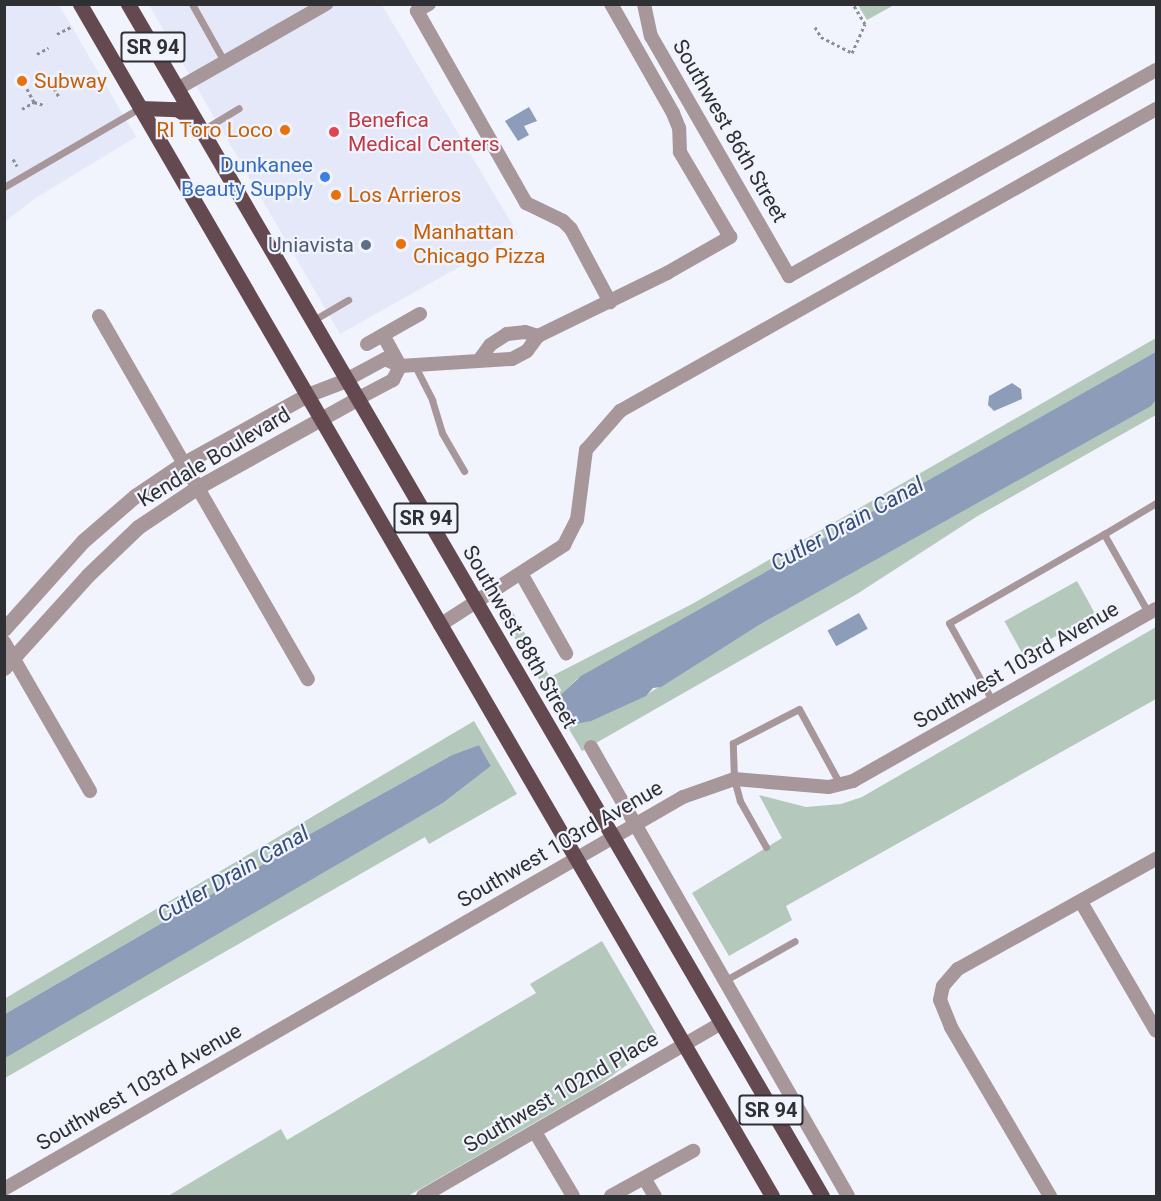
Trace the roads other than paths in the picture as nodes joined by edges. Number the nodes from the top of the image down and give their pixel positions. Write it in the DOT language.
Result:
graph roads {
  1 [pos="80,4"];
  2 [pos="128,4"];
  3 [pos="192,4"];
  4 [pos="326,4"];
  5 [pos="429,4"];
  6 [pos="611,4"];
  7 [pos="644,4"];
  8 [pos="224,61"];
  9 [pos="1156,70"];
  10 [pos="177,88"];
  11 [pos="140,108"];
  12 [pos="239,108"];
  13 [pos="1156,109"];
  14 [pos="199,126"];
  15 [pos="4,188"];
  16 [pos="348,300"];
  17 [pos="610,302"];
  18 [pos="420,314"];
  19 [pos="99,316"];
  20 [pos="312,321"];
  21 [pos="383,335"];
  22 [pos="538,336"];
  23 [pos="367,345"];
  24 [pos="480,359"];
  25 [pos="407,365"];
  26 [pos="346,380"];
  27 [pos="307,394"];
  28 [pos="357,399"];
  29 [pos="321,418"];
  30 [pos="184,463"];
  31 [pos="464,471"];
  32 [pos="198,487"];
  33 [pos="1156,503"];
  34 [pos="1104,534"];
  35 [pos="522,575"];
  36 [pos="476,604"];
  37 [pos="1153,611"];
  38 [pos="440,625"];
  39 [pos="4,629"];
  40 [pos="4,642"];
  41 [pos="566,654"];
  42 [pos="9,664"];
  43 [pos="308,679"];
  44 [pos="993,702"];
  45 [pos="591,747"];
  46 [pos="734,779"];
  47 [pos="841,786"];
  48 [pos="90,791"];
  49 [pos="634,825"];
  50 [pos="612,837"];
  51 [pos="766,847"];
  52 [pos="575,858"];
  53 [pos="1156,859"];
  54 [pos="1081,902"];
  55 [pos="795,941"];
  56 [pos="724,981"];
  57 [pos="720,1024"];
  58 [pos="1156,1031"];
  59 [pos="685,1046"];
  60 [pos="535,1132"];
  61 [pos="693,1151"];
  62 [pos="644,1178"];
  63 [pos="4,1190"];
  64 [pos="423,1197"];
  65 [pos="573,1197"];
  66 [pos="611,1197"];
  67 [pos="655,1197"];
  68 [pos="772,1197"];
  69 [pos="822,1197"];
  70 [pos="848,1197"];
  71 [pos="1050,1197"];
  1 -- 11 [label="main road, SR 94"];
  2 -- 10 [label="main road, Southwest 88th Street / SR 94"];
  3 -- 8 [label="lane"];
  4 -- 8 [label="street"];
  5 -- 17 [label="street"];
  6 -- 17 [label="street"];
  7 -- 9 [label="street, Southwest 86th Street"];
  8 -- 10 [label="street"];
  10 -- 14 [label="main road, Southwest 88th Street / SR 94"];
  11 -- 14 [label="main road"];
  11 -- 15 [label="lane"];
  11 -- 27 [label="main road, SR 94"];
  12 -- 14 [label="lane"];
  13 -- 35 [label="street"];
  14 -- 20 [label="main road, Southwest 88th Street / SR 94"];
  16 -- 20 [label="lane"];
  17 -- 22 [label="street"];
  18 -- 21 [label="street"];
  19 -- 30 [label="street"];
  20 -- 26 [label="main road, Southwest 88th Street / SR 94"];
  21 -- 23 [label="street"];
  21 -- 25 [label="street"];
  22 -- 24 [label="street"];
  22 -- 24 [label="street"];
  24 -- 25 [label="street"];
  25 -- 26 [label="street"];
  25 -- 28 [label="street"];
  25 -- 31 [label="lane"];
  26 -- 27 [label="street, Kendale Boulevard"];
  26 -- 28 [label="main road, Southwest 88th Street / SR 94"];
  27 -- 29 [label="main road, SR 94"];
  27 -- 30 [label="street, Kendale Boulevard"];
  28 -- 29 [label="street, Kendale Boulevard"];
  28 -- 36 [label="main road, Southwest 88th Street / SR 94"];
  29 -- 32 [label="street, Kendale Boulevard"];
  29 -- 38 [label="main road, SR 94"];
  30 -- 32 [label="street"];
  30 -- 39 [label="street, Kendale Boulevard"];
  32 -- 42 [label="street, Kendale Boulevard"];
  32 -- 43 [label="street"];
  33 -- 34 [label="lane"];
  34 -- 37 [label="lane"];
  34 -- 44 [label="lane"];
  35 -- 36 [label="street"];
  35 -- 41 [label="street"];
  36 -- 38 [label="street"];
  36 -- 50 [label="main road, Southwest 88th Street / SR 94"];
  37 -- 44 [label="street, Southwest 103rd Avenue"];
  38 -- 52 [label="main road, SR 94"];
  40 -- 42 [label="street"];
  42 -- 48 [label="street"];
  44 -- 47 [label="street, Southwest 103rd Avenue"];
  45 -- 49 [label="street, Southwest 88th Street"];
  46 -- 47 [label="street, Southwest 103rd Avenue"];
  46 -- 47 [label="lane"];
  46 -- 49 [label="street, Southwest 103rd Avenue"];
  46 -- 51 [label="lane"];
  49 -- 50 [label="street, Southwest 103rd Avenue"];
  49 -- 56 [label="street, Southwest 88th Street"];
  50 -- 52 [label="street, Southwest 103rd Avenue"];
  50 -- 57 [label="main road, Southwest 88th Street / SR 94"];
  52 -- 59 [label="main road, SR 94"];
  52 -- 63 [label="street, Southwest 103rd Avenue"];
  53 -- 54 [label="street"];
  54 -- 58 [label="street"];
  54 -- 71 [label="street"];
  55 -- 56 [label="lane"];
  56 -- 70 [label="street, Southwest 88th Street"];
  57 -- 59 [label="street, Southwest 102nd Place"];
  57 -- 69 [label="main road, Southwest 88th Street / SR 94"];
  59 -- 60 [label="street, Southwest 102nd Place"];
  59 -- 68 [label="main road, SR 94"];
  60 -- 64 [label="street, Southwest 102nd Place"];
  60 -- 65 [label="street"];
  61 -- 62 [label="street"];
  62 -- 66 [label="street"];
  62 -- 67 [label="street"];
}
